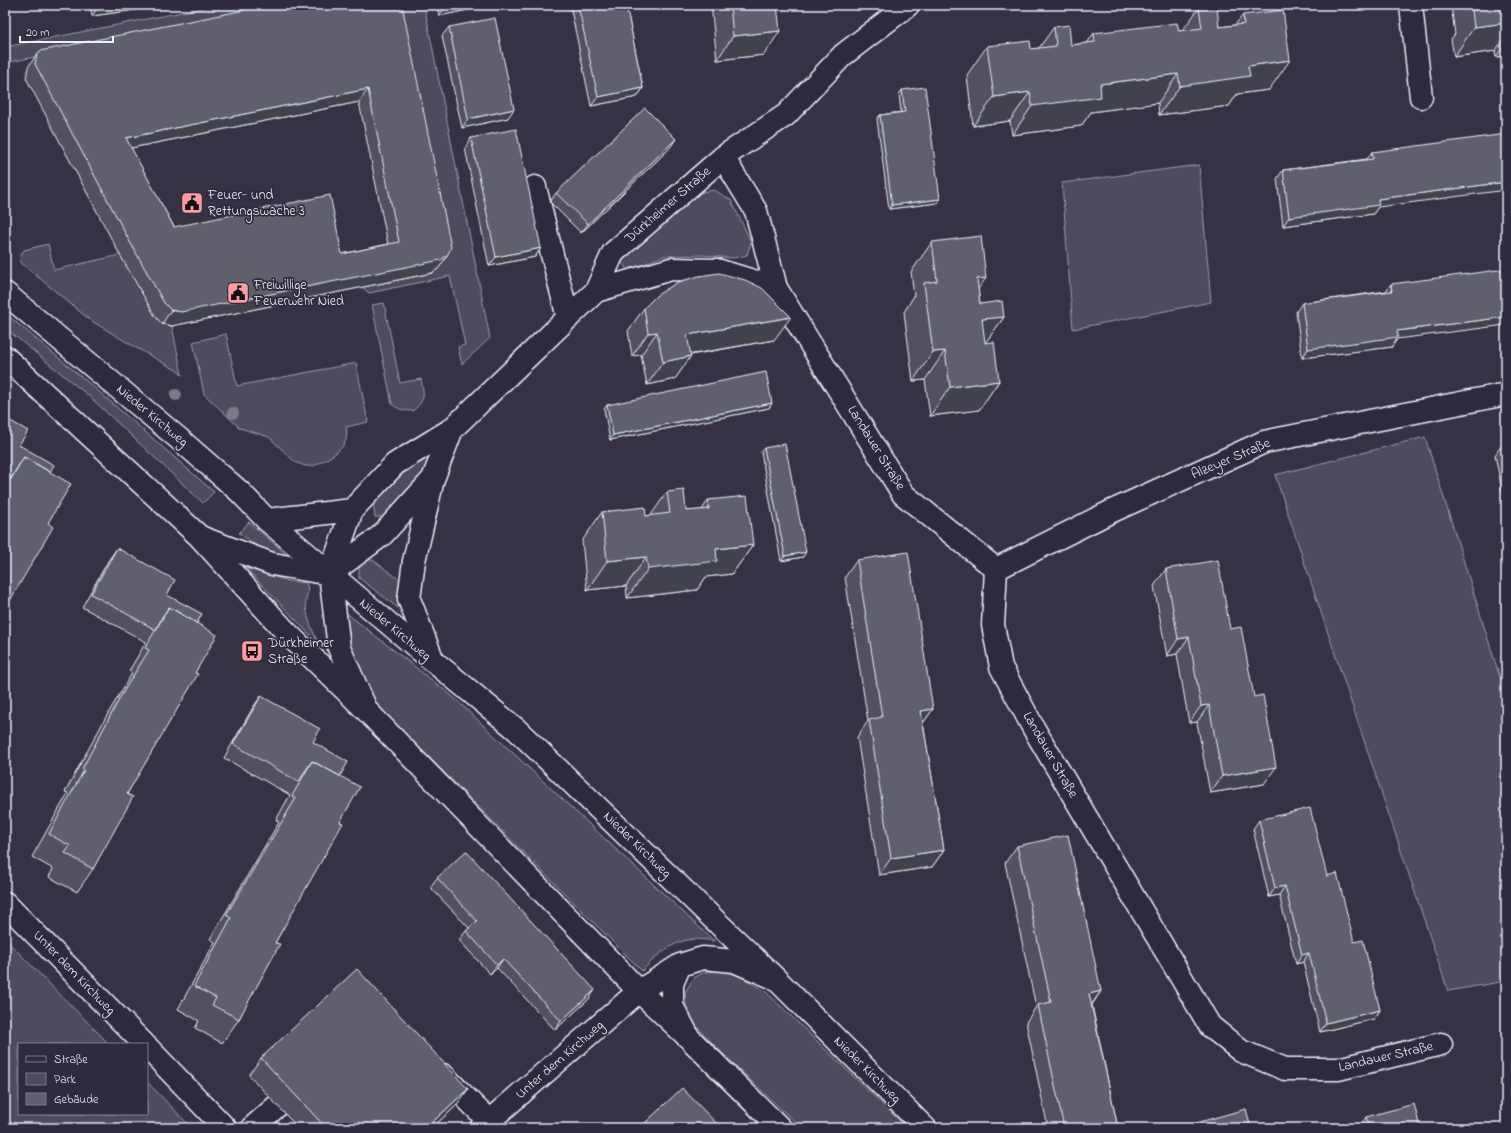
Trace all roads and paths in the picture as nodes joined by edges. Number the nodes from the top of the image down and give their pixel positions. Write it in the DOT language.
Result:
graph roads {
  1 [pos="908,5"];
  2 [pos="1411,5"];
  3 [pos="1421,97"];
  4 [pos="723,157"];
  5 [pos="535,187"];
  6 [pos="776,288"];
  7 [pos="596,291"];
  8 [pos="5,293"];
  9 [pos="568,318"];
  10 [pos="5,357"];
  11 [pos="1506,394"];
  12 [pos="452,429"];
  13 [pos="433,480"];
  14 [pos="352,510"];
  15 [pos="267,520"];
  16 [pos="200,538"];
  17 [pos="996,569"];
  18 [pos="330,574"];
  19 [pos="433,661"];
  20 [pos="366,710"];
  21 [pos="5,903"];
  22 [pos="680,965"];
  23 [pos="775,978"];
  24 [pos="638,991"];
  25 [pos="691,1040"];
  26 [pos="143,1043"];
  27 [pos="1441,1044"];
  28 [pos="148,1048"];
  29 [pos="428,1060"];
  30 [pos="277,1106"];
  31 [pos="485,1125"];
  32 [pos="226,1128"];
  33 [pos="252,1128"];
  34 [pos="780,1128"];
  35 [pos="925,1128"];
  1 -- 4 [label="street, Dürkheimer Straße"];
  2 -- 3 [label="street"];
  4 -- 6 [label="street, Landauer Straße"];
  4 -- 7 [label="street, Dürkheimer Straße"];
  5 -- 9 [label="street"];
  6 -- 7 [label="street"];
  6 -- 17 [label="street, Landauer Straße"];
  7 -- 9 [label="street, Dürkheimer Straße"];
  8 -- 15 [label="street, Nieder Kirchweg"];
  9 -- 12 [label="street, Dürkheimer Straße"];
  10 -- 16 [label="street"];
  11 -- 17 [label="street, Alzeyer Straße"];
  12 -- 13 [label="street, Dürkheimer Straße"];
  12 -- 14 [label="street, Dürkheimer Straße"];
  13 -- 18 [label="street, Dürkheimer Straße"];
  13 -- 19 [label="street, Dürkheimer Straße"];
  14 -- 15 [label="street"];
  14 -- 18 [label="street, Dürkheimer Straße"];
  15 -- 18 [label="street, Nieder Kirchweg"];
  16 -- 18 [label="street"];
  16 -- 20 [label="street"];
  17 -- 27 [label="street, Landauer Straße"];
  18 -- 19 [label="street, Nieder Kirchweg"];
  18 -- 20 [label="street, Dürkheimer Straße"];
  19 -- 23 [label="street, Nieder Kirchweg"];
  20 -- 24 [label="street"];
  21 -- 26 [label="street, Unter dem Kirchweg"];
  22 -- 23 [label="street, Nieder Kirchweg"];
  22 -- 24 [label="street, Nieder Kirchweg"];
  22 -- 25 [label="street"];
  23 -- 35 [label="street, Nieder Kirchweg"];
  24 -- 25 [label="street"];
  24 -- 31 [label="street, Unter dem Kirchweg"];
  25 -- 34 [label="street"];
  28 -- 32 [label="street"];
  29 -- 31 [label="street"];
  30 -- 33 [label="street"];
}
